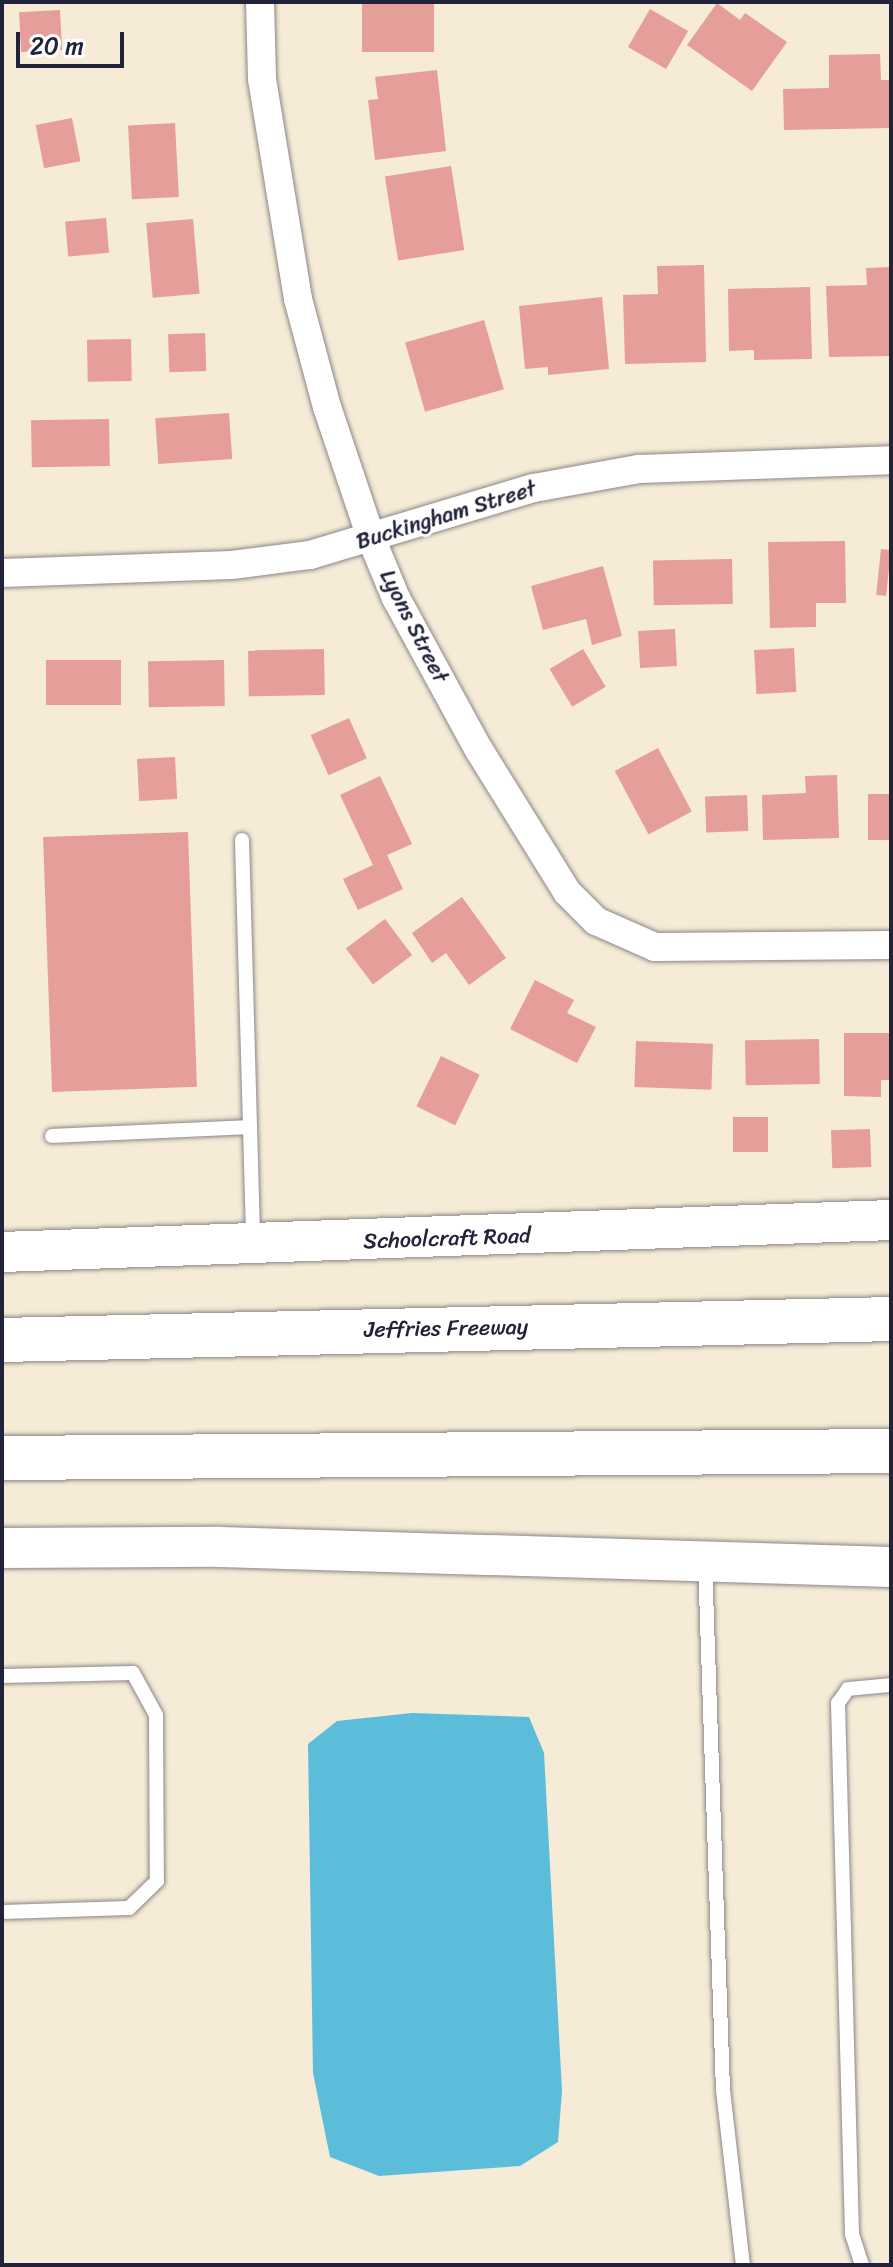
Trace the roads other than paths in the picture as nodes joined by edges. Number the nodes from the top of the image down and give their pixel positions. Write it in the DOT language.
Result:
graph roads {
  1 [pos="260,2"];
  2 [pos="891,460"];
  3 [pos="371,538"];
  4 [pos="2,573"];
  5 [pos="242,840"];
  6 [pos="891,945"];
  7 [pos="250,1127"];
  8 [pos="52,1136"];
  9 [pos="891,1220"];
  10 [pos="253,1244"];
  11 [pos="2,1252"];
  12 [pos="891,1319"];
  13 [pos="2,1340"];
  14 [pos="891,1451"];
  15 [pos="748,1453"];
  16 [pos="2,1458"];
  17 [pos="891,1474"];
  18 [pos="2,1548"];
  19 [pos="705,1562"];
  20 [pos="891,1567"];
  21 [pos="2,1676"];
  22 [pos="891,1685"];
  23 [pos="2,1912"];
  24 [pos="743,2265"];
  25 [pos="862,2265"];
  1 -- 3 [label="street, Lyons Street"];
  2 -- 3 [label="street, Buckingham Street"];
  3 -- 4 [label="street, Buckingham Street"];
  3 -- 6 [label="street, Lyons Street"];
  5 -- 7 [label="lane"];
  7 -- 8 [label="lane"];
  7 -- 10 [label="lane"];
  9 -- 10 [label="main road, Schoolcraft Road"];
  10 -- 11 [label="main road, Schoolcraft Road"];
  12 -- 13 [label="highway, Jeffries Freeway"];
  14 -- 15 [label="highway"];
  15 -- 16 [label="highway"];
  15 -- 17 [label="highway"];
  18 -- 19 [label="main road"];
  19 -- 20 [label="main road"];
  19 -- 24 [label="lane"];
  21 -- 23 [label="lane"];
  22 -- 25 [label="lane"];
}
